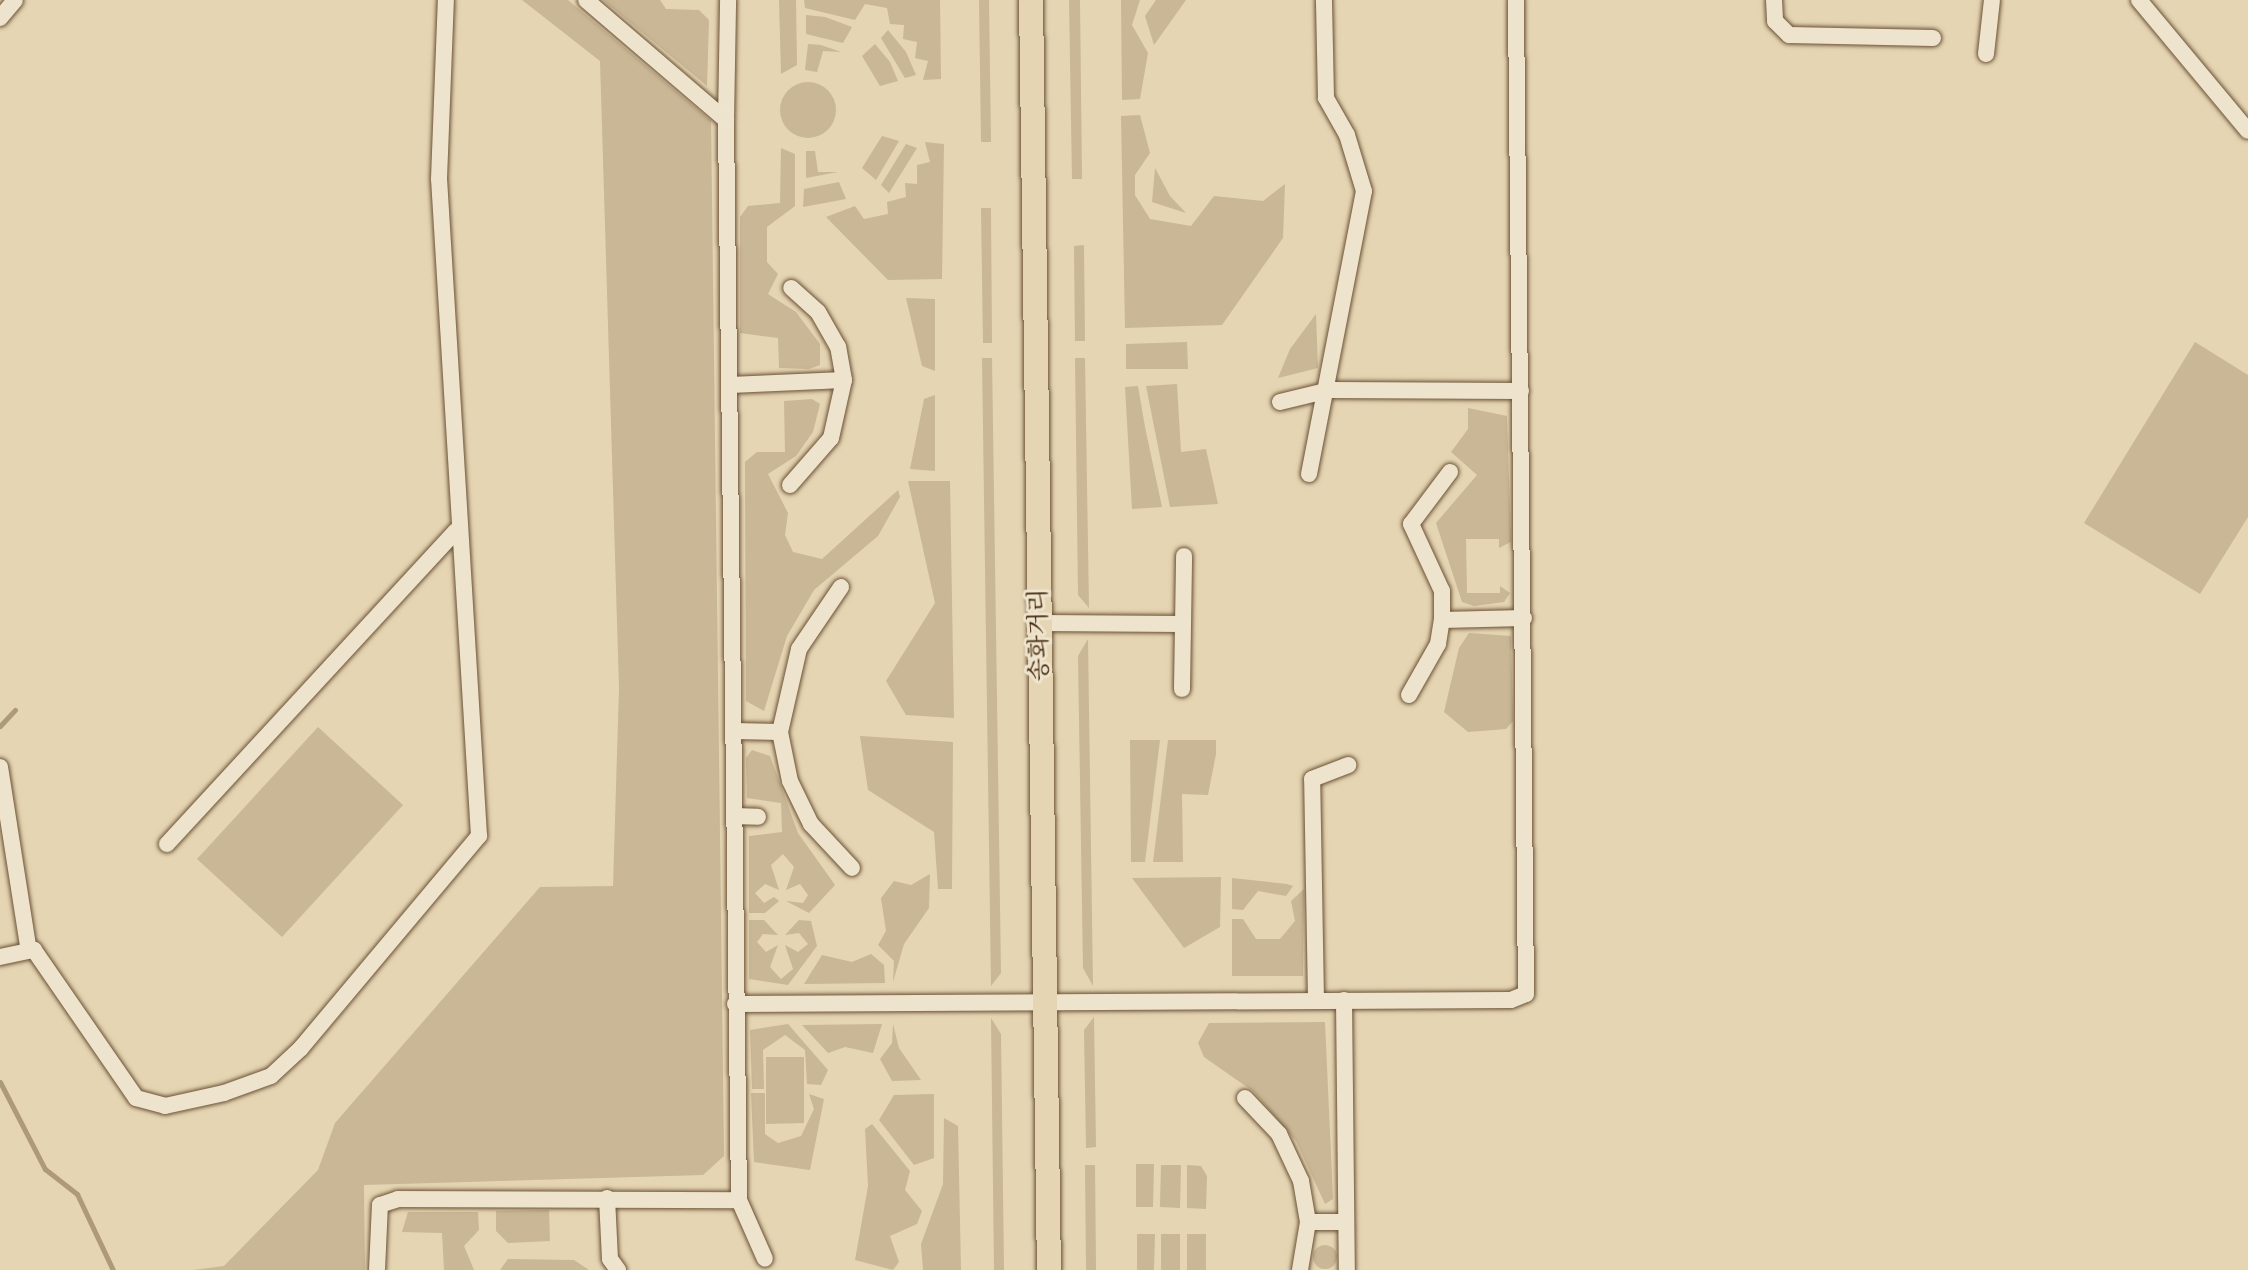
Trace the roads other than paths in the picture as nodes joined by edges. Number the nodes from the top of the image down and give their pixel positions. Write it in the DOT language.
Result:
graph roads {
  1 [pos="15,0"];
  2 [pos="446,0"];
  3 [pos="586,0"];
  4 [pos="728,0"];
  5 [pos="1031,0"];
  6 [pos="1324,0"];
  7 [pos="1516,0"];
  8 [pos="1774,0"];
  9 [pos="1992,0"];
  10 [pos="2139,0"];
  11 [pos="0,18"];
  12 [pos="1933,38"];
  13 [pos="1986,54"];
  14 [pos="726,120"];
  15 [pos="2248,131"];
  16 [pos="791,288"];
  17 [pos="844,380"];
  18 [pos="730,385"];
  19 [pos="1330,390"];
  20 [pos="1521,391"];
  21 [pos="1280,402"];
  22 [pos="1450,472"];
  23 [pos="1309,474"];
  24 [pos="790,485"];
  25 [pos="456,531"];
  26 [pos="1184,556"];
  27 [pos="841,587"];
  28 [pos="1524,618"];
  29 [pos="1442,620"];
  30 [pos="1041,623"];
  31 [pos="1183,624"];
  32 [pos="1182,689"];
  33 [pos="1409,695"];
  34 [pos="734,731"];
  35 [pos="780,732"];
  36 [pos="1348,765"];
  37 [pos="0,767"];
  38 [pos="734,816"];
  39 [pos="758,817"];
  40 [pos="167,844"];
  41 [pos="852,868"];
  42 [pos="28,946"];
  43 [pos="0,957"];
  44 [pos="1316,1000"];
  45 [pos="1344,1000"];
  46 [pos="1047,1001"];
  47 [pos="735,1004"];
  48 [pos="1245,1098"];
  49 [pos="607,1198"];
  50 [pos="739,1200"];
  51 [pos="1308,1222"];
  52 [pos="1346,1222"];
  53 [pos="765,1259"];
  54 [pos="377,1270"];
  55 [pos="618,1270"];
  56 [pos="1049,1270"];
  57 [pos="1300,1270"];
  58 [pos="1347,1270"];
  1 -- 11 [label="street"];
  2 -- 25 [label="street"];
  3 -- 14 [label="street"];
  4 -- 14 [label="street"];
  5 -- 30 [label="main road, 송화거리"];
  6 -- 19 [label="street"];
  7 -- 20 [label="street"];
  8 -- 12 [label="street"];
  9 -- 13 [label="street"];
  10 -- 15 [label="street"];
  14 -- 18 [label="street"];
  16 -- 17 [label="street"];
  17 -- 18 [label="street"];
  17 -- 24 [label="street"];
  18 -- 34 [label="street"];
  19 -- 20 [label="street"];
  19 -- 21 [label="street"];
  19 -- 23 [label="street"];
  20 -- 28 [label="street"];
  22 -- 29 [label="street"];
  25 -- 40 [label="street"];
  25 -- 42 [label="street"];
  26 -- 31 [label="street"];
  27 -- 35 [label="street"];
  28 -- 29 [label="street"];
  28 -- 45 [label="street"];
  29 -- 33 [label="street"];
  30 -- 31 [label="street"];
  30 -- 46 [label="main road, 송화거리"];
  31 -- 32 [label="street"];
  34 -- 35 [label="street"];
  34 -- 38 [label="street"];
  35 -- 41 [label="street"];
  36 -- 44 [label="street"];
  37 -- 42 [label="street"];
  38 -- 39 [label="street"];
  38 -- 47 [label="street"];
  42 -- 43 [label="street"];
  44 -- 45 [label="street"];
  44 -- 46 [label="street"];
  45 -- 52 [label="street"];
  46 -- 47 [label="street"];
  46 -- 56 [label="main road, 송화거리"];
  47 -- 50 [label="street"];
  48 -- 51 [label="street"];
  49 -- 50 [label="street"];
  49 -- 54 [label="street"];
  49 -- 55 [label="street"];
  50 -- 53 [label="street"];
  51 -- 52 [label="street"];
  51 -- 57 [label="street"];
  52 -- 58 [label="street"];
}
